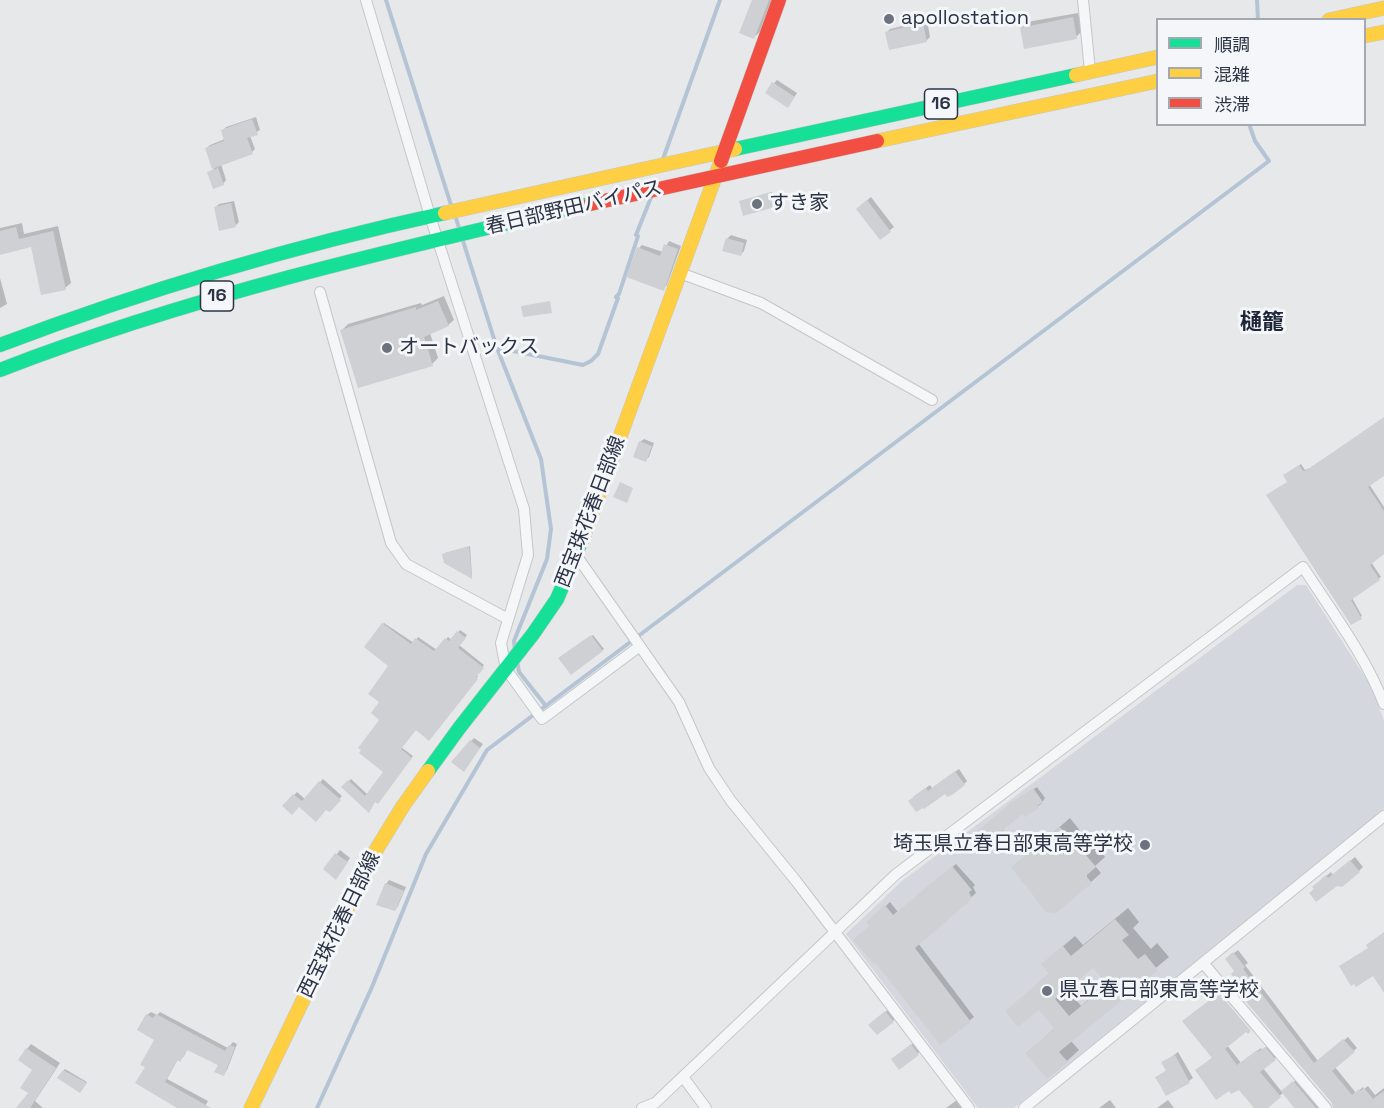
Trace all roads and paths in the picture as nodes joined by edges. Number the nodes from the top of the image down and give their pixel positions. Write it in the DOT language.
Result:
graph roads {
  1 [pos="366,0"];
  2 [pos="779,0"];
  3 [pos="1083,0"];
  4 [pos="1384,8"];
  5 [pos="1338,18"];
  6 [pos="1384,32"];
  7 [pos="1366,36"];
  8 [pos="1156,57"];
  9 [pos="1090,72"];
  10 [pos="1156,81"];
  11 [pos="723,151"];
  12 [pos="714,177"];
  13 [pos="430,216"];
  14 [pos="438,240"];
  15 [pos="680,273"];
  16 [pos="320,292"];
  17 [pos="0,345"];
  18 [pos="0,370"];
  19 [pos="932,400"];
  20 [pos="576,555"];
  21 [pos="508,619"];
  22 [pos="640,646"];
  23 [pos="508,666"];
  24 [pos="1381,681"];
  25 [pos="1384,704"];
  26 [pos="1384,816"];
  27 [pos="834,932"];
  28 [pos="1204,964"];
  29 [pos="683,1077"];
  30 [pos="251,1108"];
  31 [pos="642,1108"];
  32 [pos="706,1108"];
  33 [pos="969,1108"];
  34 [pos="1024,1108"];
  35 [pos="1326,1108"];
  1 -- 13 [label="street"];
  2 -- 11 [label="main road, 西宝珠花春日部線"];
  3 -- 9 [label="street"];
  4 -- 5 [label="main road"];
  6 -- 7 [label="main road"];
  8 -- 9 [label="main road, 春日部野田バイパス / 16"];
  9 -- 11 [label="main road, 春日部野田バイパス / 16"];
  10 -- 12 [label="main road, 春日部野田バイパス / 16"];
  11 -- 12 [label="main road, 西宝珠花春日部線"];
  11 -- 13 [label="main road, 春日部野田バイパス / 16"];
  12 -- 14 [label="main road, 春日部野田バイパス / 16"];
  12 -- 15 [label="main road, 西宝珠花春日部線"];
  13 -- 14 [label="street"];
  13 -- 17 [label="main road, 春日部野田バイパス / 16"];
  14 -- 18 [label="main road, 春日部野田バイパス / 16"];
  14 -- 21 [label="street"];
  15 -- 19 [label="street"];
  15 -- 20 [label="main road, 西宝珠花春日部線"];
  16 -- 21 [label="street"];
  20 -- 22 [label="street"];
  20 -- 23 [label="main road, 西宝珠花春日部線"];
  21 -- 23 [label="street"];
  22 -- 23 [label="street"];
  22 -- 27 [label="street"];
  23 -- 30 [label="main road, 西宝珠花春日部線"];
  24 -- 25 [label="street"];
  24 -- 27 [label="street"];
  26 -- 28 [label="street"];
  27 -- 29 [label="street"];
  27 -- 33 [label="street"];
  28 -- 34 [label="street"];
  28 -- 35 [label="street"];
  29 -- 31 [label="street"];
  29 -- 32 [label="street"];
}
